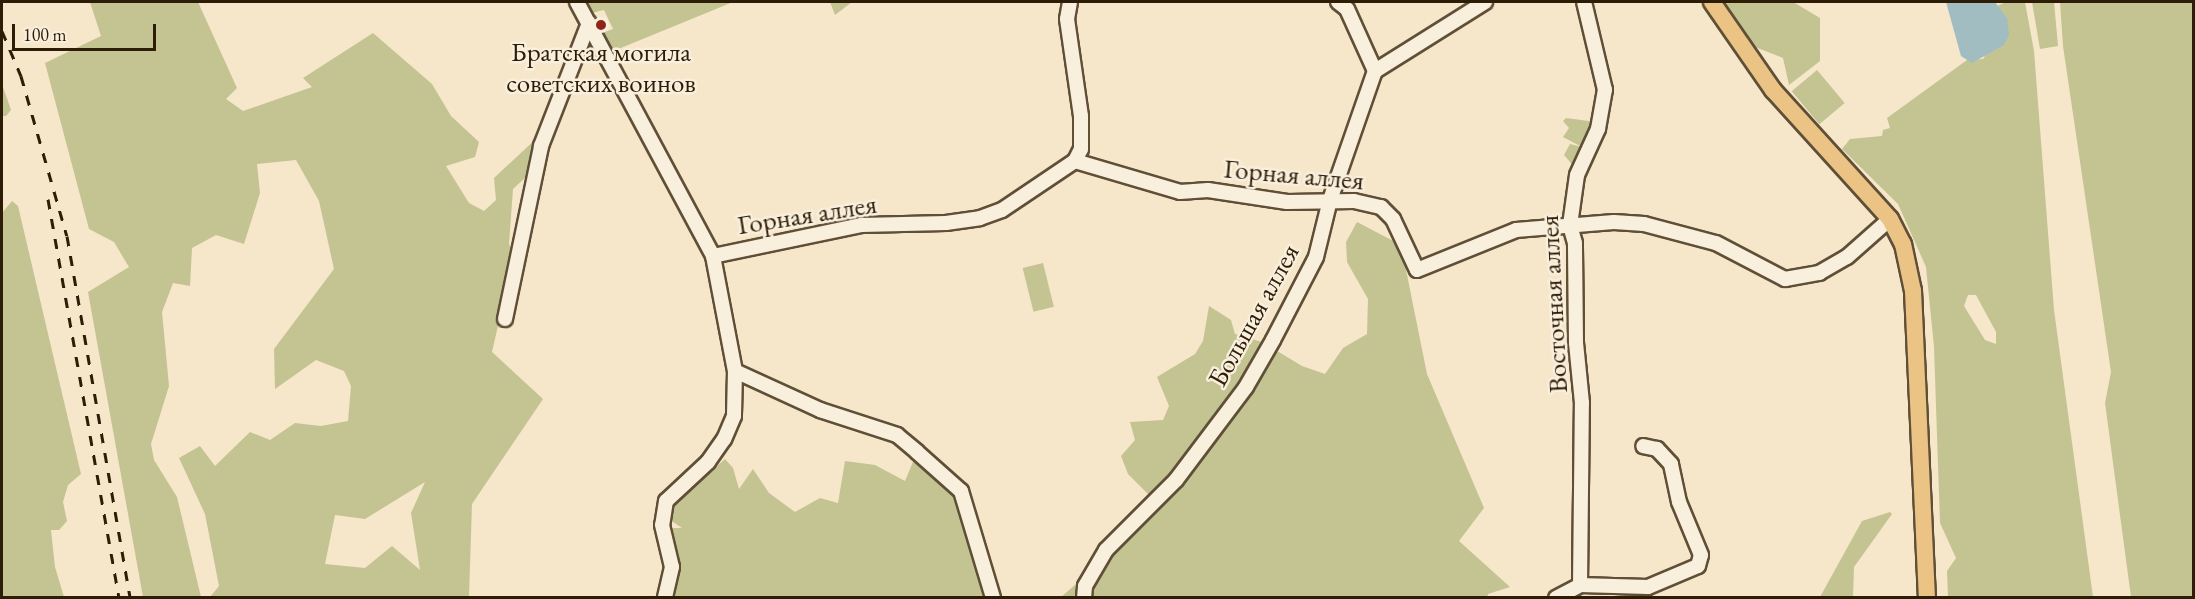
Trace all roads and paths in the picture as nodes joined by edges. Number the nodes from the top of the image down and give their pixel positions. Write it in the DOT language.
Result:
graph roads {
  1 [pos="577,2"];
  2 [pos="1070,2"];
  3 [pos="1338,2"];
  4 [pos="1485,2"];
  5 [pos="1584,2"];
  6 [pos="1712,2"];
  7 [pos="589,23"];
  8 [pos="1375,71"];
  9 [pos="1075,161"];
  10 [pos="1330,200"];
  11 [pos="1890,219"];
  12 [pos="1570,225"];
  13 [pos="713,256"];
  14 [pos="505,319"];
  15 [pos="735,371"];
  16 [pos="1643,446"];
  17 [pos="1580,585"];
  18 [pos="665,597"];
  19 [pos="993,597"];
  20 [pos="1084,597"];
  21 [pos="1556,597"];
  22 [pos="1927,597"];
  1 -- 7 [label="street"];
  2 -- 9 [label="street"];
  3 -- 8 [label="street"];
  4 -- 8 [label="street"];
  5 -- 12 [label="street, Восточная аллея"];
  6 -- 11 [label="main road"];
  7 -- 13 [label="street"];
  7 -- 14 [label="street"];
  8 -- 10 [label="street, Большая аллея"];
  9 -- 10 [label="street, Горная аллея"];
  9 -- 13 [label="street, Горная аллея"];
  10 -- 12 [label="street, Горная аллея"];
  10 -- 20 [label="street, Большая аллея"];
  11 -- 12 [label="street, Горная аллея"];
  11 -- 22 [label="main road"];
  12 -- 17 [label="street, Восточная аллея"];
  13 -- 15 [label="street"];
  15 -- 18 [label="street"];
  15 -- 19 [label="street"];
  16 -- 17 [label="street"];
  17 -- 21 [label="street"];
}
